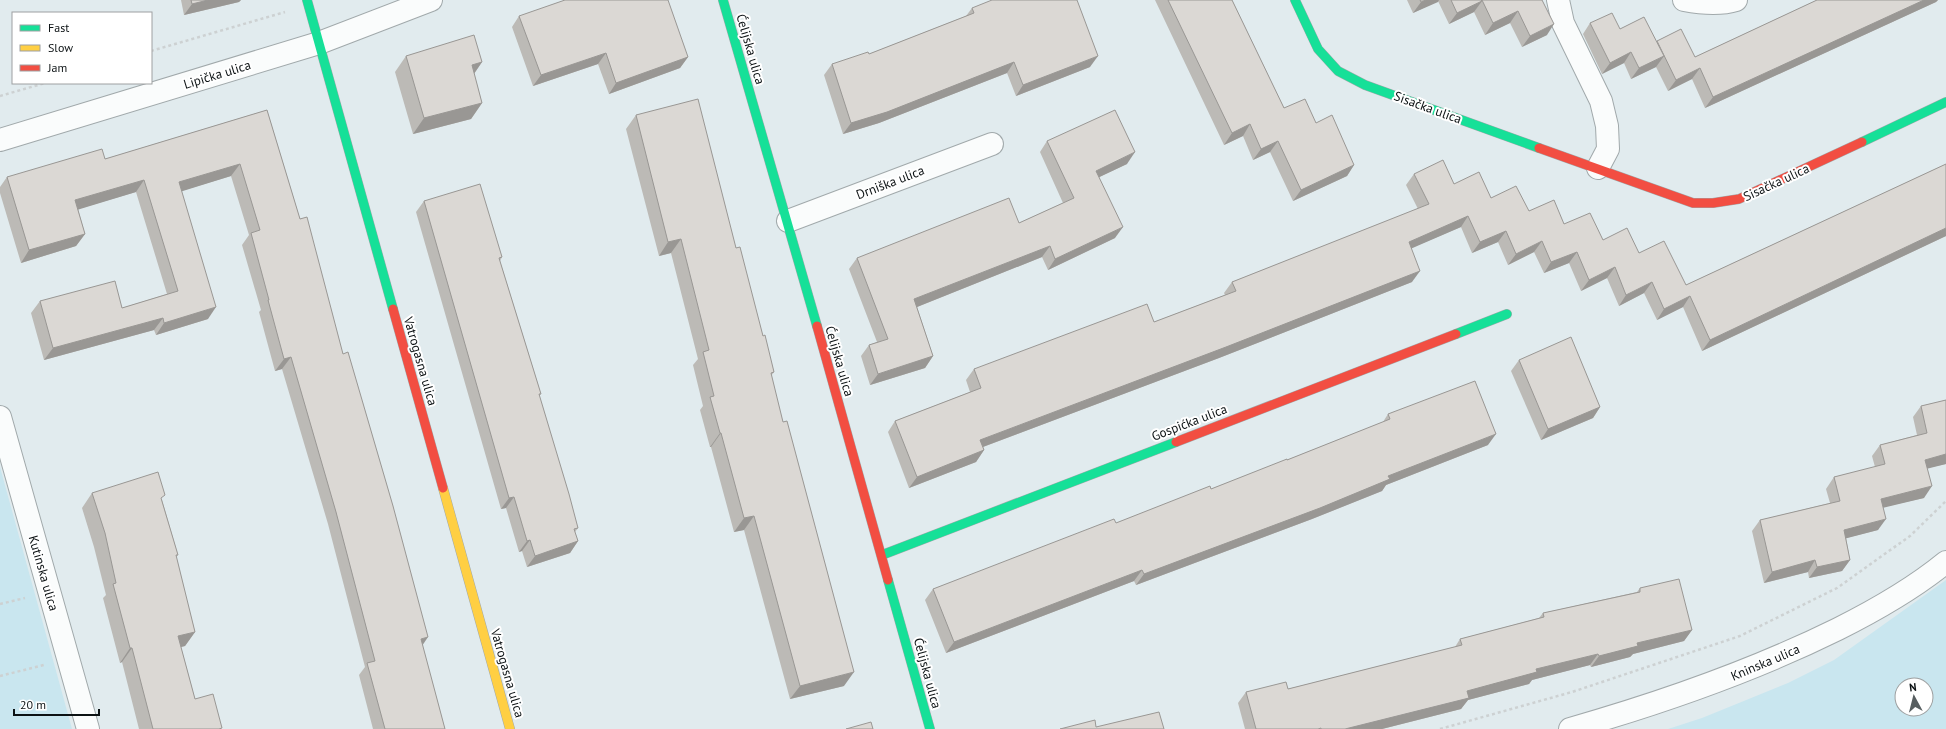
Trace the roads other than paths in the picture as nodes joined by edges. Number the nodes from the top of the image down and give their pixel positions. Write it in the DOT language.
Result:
graph roads {
  1 [pos="431,0"];
  2 [pos="723,0"];
  3 [pos="1295,0"];
  4 [pos="1558,0"];
  5 [pos="1684,0"];
  6 [pos="1736,0"];
  7 [pos="308,2"];
  8 [pos="319,43"];
  9 [pos="1946,102"];
  10 [pos="0,140"];
  11 [pos="992,144"];
  12 [pos="1598,168"];
  13 [pos="788,221"];
  14 [pos="1507,314"];
  15 [pos="0,417"];
  16 [pos="882,555"];
  17 [pos="1946,562"];
  18 [pos="88,729"];
  19 [pos="510,729"];
  20 [pos="930,729"];
  21 [pos="1570,729"];
  1 -- 8 [label="street, Lipička ulica"];
  2 -- 13 [label="street, Ćelijska ulica"];
  3 -- 12 [label="street, Sisačka ulica"];
  4 -- 12 [label="street"];
  5 -- 6 [label="street"];
  7 -- 8 [label="street, Vatrogasna ulica"];
  8 -- 10 [label="street, Lipička ulica"];
  8 -- 19 [label="street, Vatrogasna ulica"];
  9 -- 12 [label="street, Sisačka ulica"];
  11 -- 13 [label="street, Drniška ulica"];
  13 -- 16 [label="street, Ćelijska ulica"];
  14 -- 16 [label="street, Gospićka ulica"];
  15 -- 18 [label="street, Kutinska ulica"];
  16 -- 20 [label="street, Ćelijska ulica"];
  17 -- 21 [label="street, Kninska ulica"];
}
